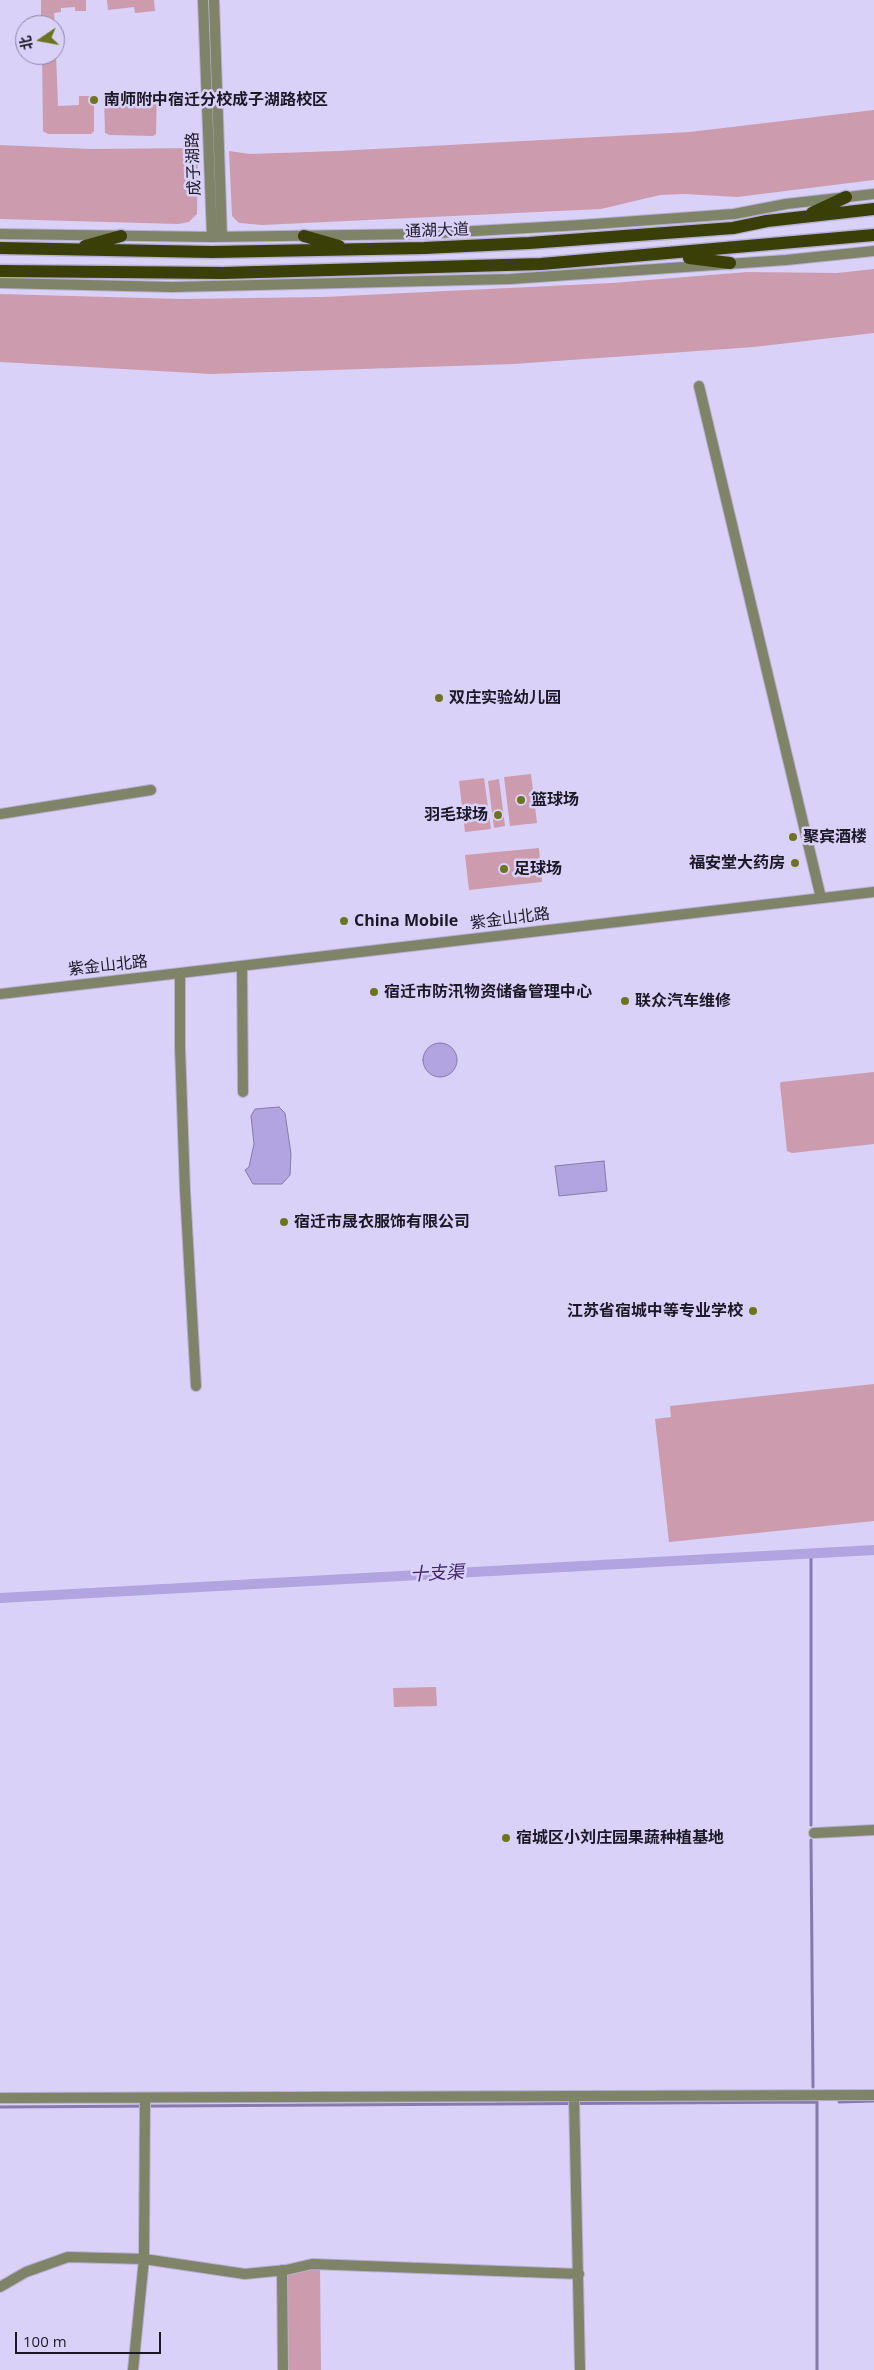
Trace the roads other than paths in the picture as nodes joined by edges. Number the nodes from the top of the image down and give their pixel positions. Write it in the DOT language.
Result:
graph roads {
  1 [pos="203,0"];
  2 [pos="214,0"];
  3 [pos="874,194"];
  4 [pos="846,198"];
  5 [pos="874,209"];
  6 [pos="804,218"];
  7 [pos="0,234"];
  8 [pos="874,235"];
  9 [pos="121,236"];
  10 [pos="304,236"];
  11 [pos="212,237"];
  12 [pos="222,237"];
  13 [pos="0,248"];
  14 [pos="68,250"];
  15 [pos="351,250"];
  16 [pos="874,251"];
  17 [pos="666,254"];
  18 [pos="730,263"];
  19 [pos="0,271"];
  20 [pos="0,283"];
  21 [pos="699,386"];
  22 [pos="151,790"];
  23 [pos="0,814"];
  24 [pos="874,892"];
  25 [pos="821,898"];
  26 [pos="242,966"];
  27 [pos="180,973"];
  28 [pos="0,994"];
  29 [pos="243,1092"];
  30 [pos="196,1386"];
  31 [pos="874,1830"];
  32 [pos="814,1832"];
  33 [pos="874,2095"];
  34 [pos="0,2098"];
  35 [pos="574,2101"];
  36 [pos="145,2103"];
  37 [pos="144,2259"];
  38 [pos="282,2270"];
  39 [pos="579,2274"];
  40 [pos="0,2286"];
  41 [pos="133,2370"];
  42 [pos="283,2370"];
  43 [pos="580,2370"];
  1 -- 11 [label="street, 成子湖路"];
  2 -- 12 [label="street, 成子湖路"];
  3 -- 4 [label="street"];
  4 -- 6 [label="main road"];
  4 -- 10 [label="street"];
  5 -- 6 [label="main road, 通湖大道"];
  6 -- 15 [label="main road, 通湖大道"];
  7 -- 9 [label="street"];
  8 -- 17 [label="main road"];
  9 -- 11 [label="street"];
  9 -- 14 [label="main road"];
  10 -- 12 [label="street"];
  10 -- 15 [label="main road"];
  11 -- 12 [label="street"];
  13 -- 14 [label="main road, 通湖大道"];
  14 -- 15 [label="main road, 通湖大道"];
  16 -- 18 [label="street"];
  17 -- 18 [label="main road"];
  17 -- 19 [label="main road"];
  18 -- 20 [label="street"];
  21 -- 25 [label="street"];
  22 -- 23 [label="street"];
  24 -- 25 [label="street, 紫金山北路"];
  25 -- 26 [label="street, 紫金山北路"];
  26 -- 27 [label="street, 紫金山北路"];
  26 -- 29 [label="street"];
  27 -- 28 [label="street, 紫金山北路"];
  27 -- 30 [label="street"];
  31 -- 32 [label="street"];
  33 -- 35 [label="street"];
  34 -- 36 [label="street"];
  35 -- 36 [label="street"];
  35 -- 39 [label="street"];
  36 -- 37 [label="street"];
  37 -- 38 [label="street"];
  37 -- 40 [label="street"];
  37 -- 41 [label="street"];
  38 -- 39 [label="street"];
  38 -- 42 [label="street"];
  39 -- 43 [label="street"];
}
